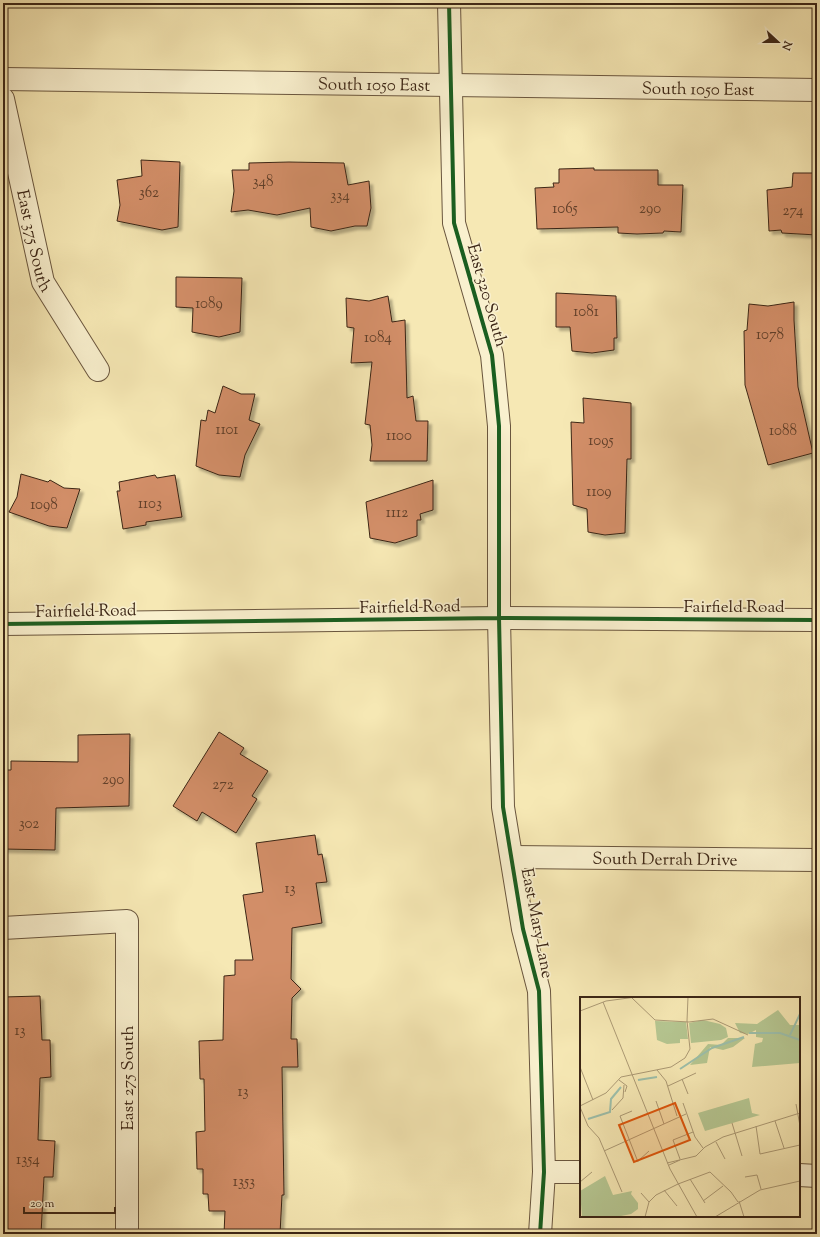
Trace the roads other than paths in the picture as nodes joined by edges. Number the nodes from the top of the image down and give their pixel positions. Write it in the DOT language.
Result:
graph roads {
  1 [pos="449,3"];
  2 [pos="3,79"];
  3 [pos="450,84"];
  4 [pos="817,90"];
  5 [pos="3,99"];
  6 [pos="98,370"];
  7 [pos="499,618"];
  8 [pos="817,620"];
  9 [pos="3,624"];
  10 [pos="512,857"];
  11 [pos="817,860"];
  12 [pos="3,928"];
  13 [pos="544,1172"];
  14 [pos="580,1172"];
  15 [pos="800,1175"];
  16 [pos="817,1176"];
  17 [pos="127,1234"];
  18 [pos="540,1234"];
  1 -- 3 [label="street, East 320 South"];
  2 -- 3 [label="street, South 1050 East"];
  3 -- 4 [label="street, South 1050 East"];
  3 -- 7 [label="street, East 320 South"];
  5 -- 6 [label="street, East 375 South"];
  7 -- 8 [label="street, Fairfield Road"];
  7 -- 9 [label="street, Fairfield Road"];
  7 -- 10 [label="street, East Mary Lane"];
  10 -- 11 [label="street, South Derrah Drive"];
  10 -- 13 [label="street, East Mary Lane"];
  12 -- 17 [label="street, East 275 South"];
  13 -- 14 [label="street"];
  13 -- 18 [label="street, East Mary Lane"];
  15 -- 16 [label="street"];
}
